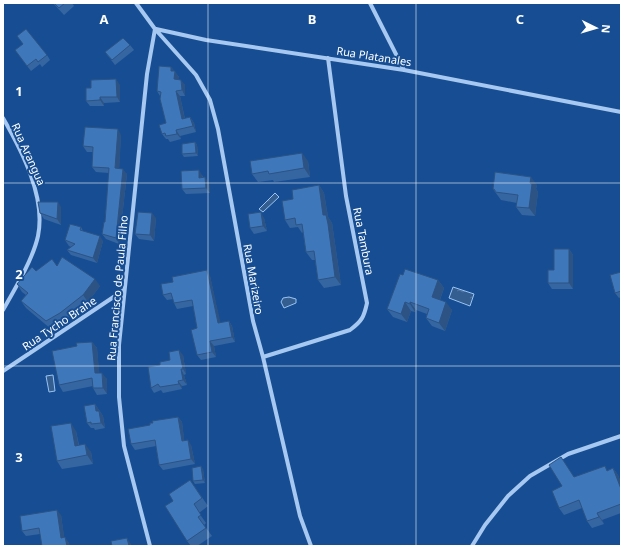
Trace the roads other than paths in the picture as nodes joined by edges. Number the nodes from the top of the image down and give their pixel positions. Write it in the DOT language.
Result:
graph roads {
  1 [pos="136,3"];
  2 [pos="370,3"];
  3 [pos="156,29"];
  4 [pos="328,58"];
  5 [pos="404,70"];
  6 [pos="621,112"];
  7 [pos="3,118"];
  8 [pos="124,290"];
  9 [pos="3,310"];
  10 [pos="263,357"];
  11 [pos="3,371"];
  12 [pos="621,436"];
  13 [pos="150,546"];
  14 [pos="311,546"];
  15 [pos="472,546"];
  1 -- 3 [label="street"];
  2 -- 5 [label="street"];
  3 -- 4 [label="street, Rua Platanales"];
  3 -- 8 [label="street, Rua Francisco de Paula Filho"];
  3 -- 10 [label="street, Rua Marizeiro"];
  4 -- 5 [label="street, Rua Platanales"];
  4 -- 10 [label="street, Rua Tambura"];
  5 -- 6 [label="street, Rua Platanales"];
  7 -- 9 [label="street, Rua Arangua"];
  8 -- 11 [label="street, Rua Tycho Brahe"];
  8 -- 13 [label="street, Rua Francisco de Paula Filho"];
  10 -- 14 [label="street, Rua Marizeiro"];
  12 -- 15 [label="street"];
}
